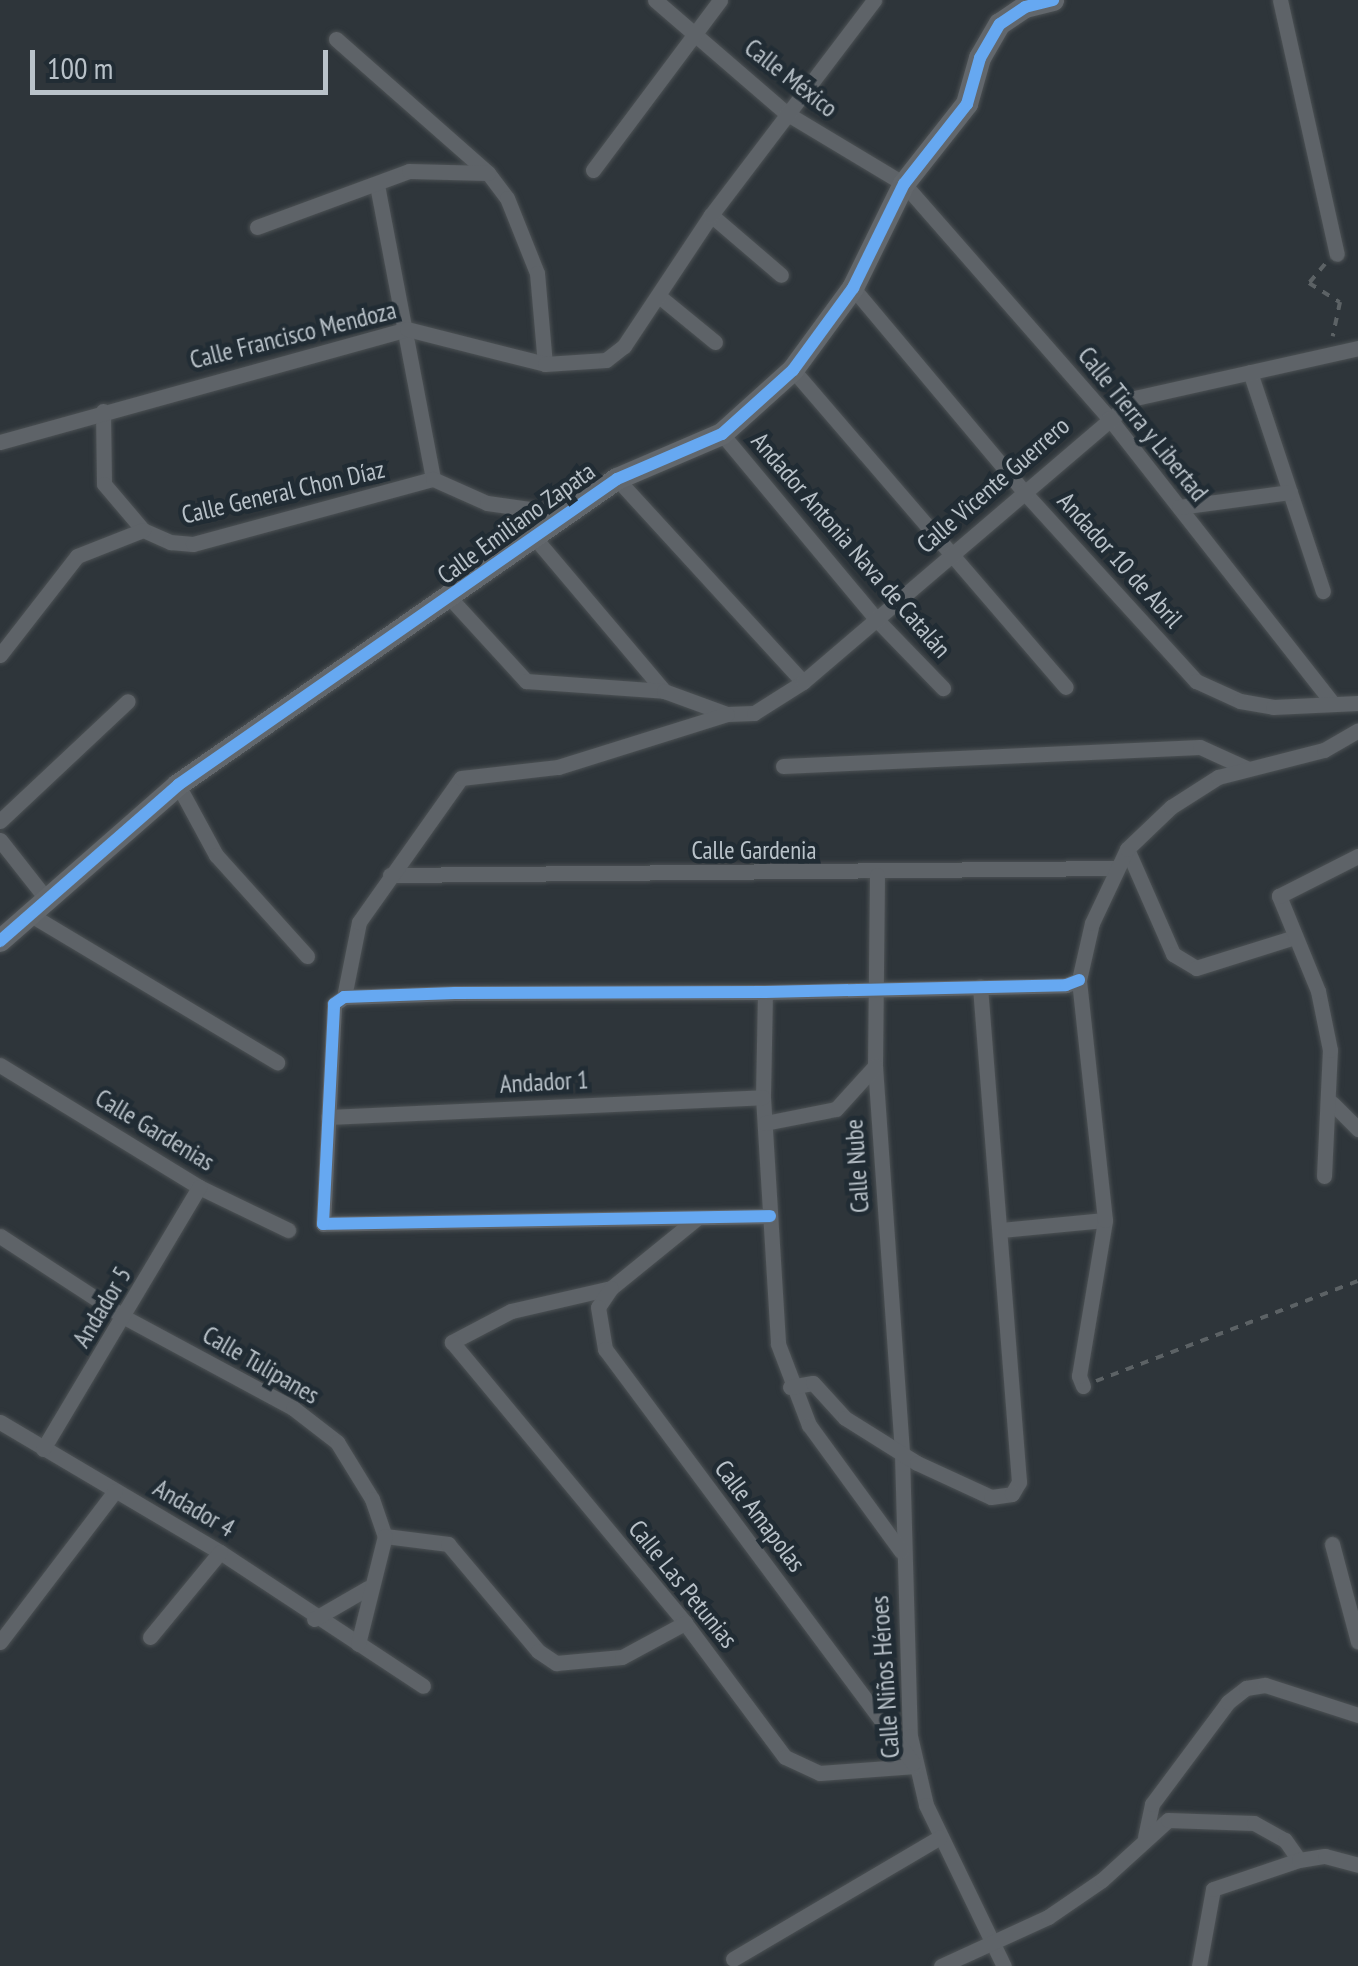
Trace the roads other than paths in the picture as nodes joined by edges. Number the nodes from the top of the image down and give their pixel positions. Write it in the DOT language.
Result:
graph roads {
  1 [pos="655,0"];
  2 [pos="720,0"];
  3 [pos="874,0"];
  4 [pos="1053,0"];
  5 [pos="1280,0"];
  6 [pos="696,33"];
  7 [pos="336,39"];
  8 [pos="786,113"];
  9 [pos="593,170"];
  10 [pos="488,173"];
  11 [pos="377,184"];
  12 [pos="904,184"];
  13 [pos="710,215"];
  14 [pos="258,227"];
  15 [pos="1337,254"];
  16 [pos="782,275"];
  17 [pos="854,288"];
  18 [pos="660,297"];
  19 [pos="406,329"];
  20 [pos="715,342"];
  21 [pos="1358,348"];
  22 [pos="546,364"];
  23 [pos="793,370"];
  24 [pos="1250,372"];
  25 [pos="103,410"];
  26 [pos="1109,418"];
  27 [pos="722,434"];
  28 [pos="0,442"];
  29 [pos="433,479"];
  30 [pos="618,479"];
  31 [pos="1024,492"];
  32 [pos="1290,492"];
  33 [pos="1178,507"];
  34 [pos="565,514"];
  35 [pos="142,530"];
  36 [pos="534,537"];
  37 [pos="954,552"];
  38 [pos="1323,591"];
  39 [pos="450,598"];
  40 [pos="877,620"];
  41 [pos="0,655"];
  42 [pos="803,682"];
  43 [pos="1066,687"];
  44 [pos="942,688"];
  45 [pos="664,691"];
  46 [pos="128,702"];
  47 [pos="1333,704"];
  48 [pos="1358,704"];
  49 [pos="727,714"];
  50 [pos="1358,730"];
  51 [pos="783,766"];
  52 [pos="1246,768"];
  53 [pos="178,786"];
  54 [pos="0,821"];
  55 [pos="0,840"];
  56 [pos="1127,849"];
  57 [pos="1358,856"];
  58 [pos="1117,868"];
  59 [pos="390,875"];
  60 [pos="877,875"];
  61 [pos="39,908"];
  62 [pos="1295,937"];
  63 [pos="0,940"];
  64 [pos="308,956"];
  65 [pos="1079,980"];
  66 [pos="980,987"];
  67 [pos="878,988"];
  68 [pos="765,992"];
  69 [pos="344,997"];
  70 [pos="277,1062"];
  71 [pos="0,1065"];
  72 [pos="876,1066"];
  73 [pos="762,1097"];
  74 [pos="1332,1102"];
  75 [pos="328,1117"];
  76 [pos="765,1123"];
  77 [pos="1358,1129"];
  78 [pos="1324,1176"];
  79 [pos="199,1187"];
  80 [pos="770,1216"];
  81 [pos="696,1219"];
  82 [pos="1105,1220"];
  83 [pos="288,1230"];
  84 [pos="1001,1230"];
  85 [pos="0,1236"];
  86 [pos="611,1288"];
  87 [pos="126,1318"];
  88 [pos="1083,1386"];
  89 [pos="790,1387"];
  90 [pos="2,1427"];
  91 [pos="43,1449"];
  92 [pos="902,1454"];
  93 [pos="115,1491"];
  94 [pos="384,1536"];
  95 [pos="1332,1544"];
  96 [pos="220,1552"];
  97 [pos="902,1552"];
  98 [pos="368,1588"];
  99 [pos="314,1618"];
  100 [pos="685,1623"];
  101 [pos="150,1636"];
  102 [pos="0,1642"];
  103 [pos="1358,1642"];
  104 [pos="358,1644"];
  105 [pos="423,1686"];
  106 [pos="1358,1714"];
  107 [pos="915,1766"];
  108 [pos="940,1837"];
  109 [pos="1144,1837"];
  110 [pos="1299,1860"];
  111 [pos="1358,1864"];
  112 [pos="990,1941"];
  113 [pos="732,1959"];
  114 [pos="941,1966"];
  115 [pos="1004,1966"];
  116 [pos="1199,1966"];
  1 -- 6 [label="street, Calle México"];
  2 -- 6 [label="street"];
  3 -- 8 [label="street, Calle Francisco Mendoza"];
  4 -- 12 [label="street, Calle Emiliano Zapata"];
  5 -- 15 [label="street"];
  6 -- 8 [label="street, Calle México"];
  6 -- 9 [label="street"];
  7 -- 10 [label="street"];
  8 -- 12 [label="street, Calle México"];
  8 -- 13 [label="street, Calle Francisco Mendoza"];
  10 -- 11 [label="street"];
  10 -- 22 [label="street"];
  11 -- 14 [label="street"];
  11 -- 19 [label="street"];
  12 -- 17 [label="street, Calle Emiliano Zapata"];
  12 -- 26 [label="street, Calle Tierra y Libertad"];
  13 -- 16 [label="street"];
  13 -- 18 [label="street, Calle Francisco Mendoza"];
  17 -- 23 [label="street, Calle Emiliano Zapata"];
  17 -- 31 [label="street, Andador 10 de Abril"];
  18 -- 20 [label="street"];
  18 -- 22 [label="street, Calle Francisco Mendoza"];
  19 -- 22 [label="street, Calle Francisco Mendoza"];
  19 -- 25 [label="street, Calle Francisco Mendoza"];
  19 -- 29 [label="street"];
  21 -- 24 [label="street, Calle Vicente Guerrero"];
  23 -- 27 [label="street, Calle Emiliano Zapata"];
  23 -- 37 [label="street"];
  24 -- 26 [label="street, Calle Vicente Guerrero"];
  24 -- 32 [label="street"];
  25 -- 28 [label="street, Calle Francisco Mendoza"];
  25 -- 35 [label="street"];
  26 -- 31 [label="street, Calle Vicente Guerrero"];
  26 -- 33 [label="street, Calle Tierra y Libertad"];
  27 -- 30 [label="street, Calle Emiliano Zapata"];
  27 -- 40 [label="street, Andador Antonia Nava de Catalán"];
  29 -- 34 [label="street"];
  29 -- 35 [label="street, Calle General Chon Díaz"];
  30 -- 34 [label="street, Calle Emiliano Zapata"];
  30 -- 42 [label="street"];
  31 -- 37 [label="street, Calle Vicente Guerrero"];
  31 -- 47 [label="street, Andador 10 de Abril"];
  32 -- 33 [label="street"];
  32 -- 38 [label="street"];
  33 -- 47 [label="street, Calle Tierra y Libertad"];
  34 -- 36 [label="street, Calle Emiliano Zapata"];
  35 -- 41 [label="street"];
  36 -- 39 [label="street, Calle Emiliano Zapata"];
  36 -- 45 [label="street"];
  37 -- 40 [label="street, Calle Vicente Guerrero"];
  37 -- 43 [label="street"];
  39 -- 45 [label="street"];
  39 -- 53 [label="street, Calle Emiliano Zapata"];
  40 -- 42 [label="street, Calle Vicente Guerrero"];
  40 -- 44 [label="street, Andador Antonia Nava de Catalán"];
  42 -- 49 [label="street, Calle Vicente Guerrero"];
  45 -- 49 [label="street"];
  46 -- 54 [label="street"];
  47 -- 48 [label="street"];
  49 -- 59 [label="street, Calle Vicente Guerrero"];
  50 -- 52 [label="street"];
  51 -- 52 [label="street"];
  52 -- 56 [label="street"];
  53 -- 61 [label="street, Calle Emiliano Zapata"];
  53 -- 64 [label="street"];
  55 -- 61 [label="street"];
  56 -- 58 [label="street"];
  56 -- 62 [label="street"];
  57 -- 62 [label="street"];
  58 -- 60 [label="street, Calle Gardenia"];
  58 -- 65 [label="street"];
  59 -- 60 [label="street, Calle Gardenia"];
  59 -- 69 [label="street, Calle Vicente Guerrero"];
  60 -- 67 [label="street, Calle Nube"];
  61 -- 63 [label="street, Calle Emiliano Zapata"];
  61 -- 70 [label="street"];
  62 -- 74 [label="street"];
  65 -- 66 [label="street"];
  65 -- 82 [label="street"];
  66 -- 67 [label="street"];
  66 -- 84 [label="street"];
  67 -- 68 [label="street"];
  67 -- 72 [label="street, Calle Nube"];
  68 -- 69 [label="street"];
  68 -- 73 [label="street"];
  69 -- 75 [label="street, Calle Vicente Guerrero"];
  71 -- 79 [label="street, Calle Gardenias"];
  72 -- 76 [label="street"];
  72 -- 92 [label="street, Calle Nube"];
  73 -- 75 [label="street, Andador 1"];
  73 -- 76 [label="street"];
  74 -- 77 [label="street"];
  74 -- 78 [label="street"];
  75 -- 81 [label="street, Calle Vicente Guerrero"];
  76 -- 80 [label="street"];
  79 -- 83 [label="street, Calle Gardenias"];
  79 -- 87 [label="street, Andador 5"];
  80 -- 81 [label="street, Calle Vicente Guerrero"];
  80 -- 89 [label="street"];
  81 -- 86 [label="street"];
  82 -- 84 [label="street"];
  82 -- 88 [label="street"];
  84 -- 92 [label="street"];
  85 -- 87 [label="street, Calle Tulipanes"];
  86 -- 100 [label="street, Calle Las Petunias"];
  86 -- 107 [label="street, Calle Amapolas"];
  87 -- 91 [label="street, Andador 5"];
  87 -- 94 [label="street, Calle Tulipanes"];
  89 -- 92 [label="street"];
  89 -- 97 [label="street"];
  90 -- 91 [label="street, Andador 4"];
  91 -- 93 [label="street, Andador 4"];
  92 -- 97 [label="street, Calle Niños Héroes"];
  93 -- 96 [label="street, Andador 4"];
  93 -- 102 [label="street"];
  94 -- 98 [label="street"];
  94 -- 100 [label="street"];
  95 -- 103 [label="street"];
  96 -- 99 [label="street, Andador 4"];
  96 -- 101 [label="street"];
  97 -- 107 [label="street, Calle Niños Héroes"];
  98 -- 99 [label="street"];
  98 -- 104 [label="street"];
  99 -- 104 [label="street, Andador 4"];
  100 -- 107 [label="street, Calle Las Petunias"];
  104 -- 105 [label="street, Andador 4"];
  106 -- 109 [label="street"];
  107 -- 108 [label="street, Calle Niños Héroes"];
  108 -- 112 [label="street, Calle Niños Héroes"];
  108 -- 113 [label="street"];
  109 -- 110 [label="street"];
  109 -- 112 [label="street"];
  110 -- 111 [label="street"];
  110 -- 116 [label="street"];
  112 -- 114 [label="street"];
  112 -- 115 [label="street, Calle Niños Héroes"];
}
